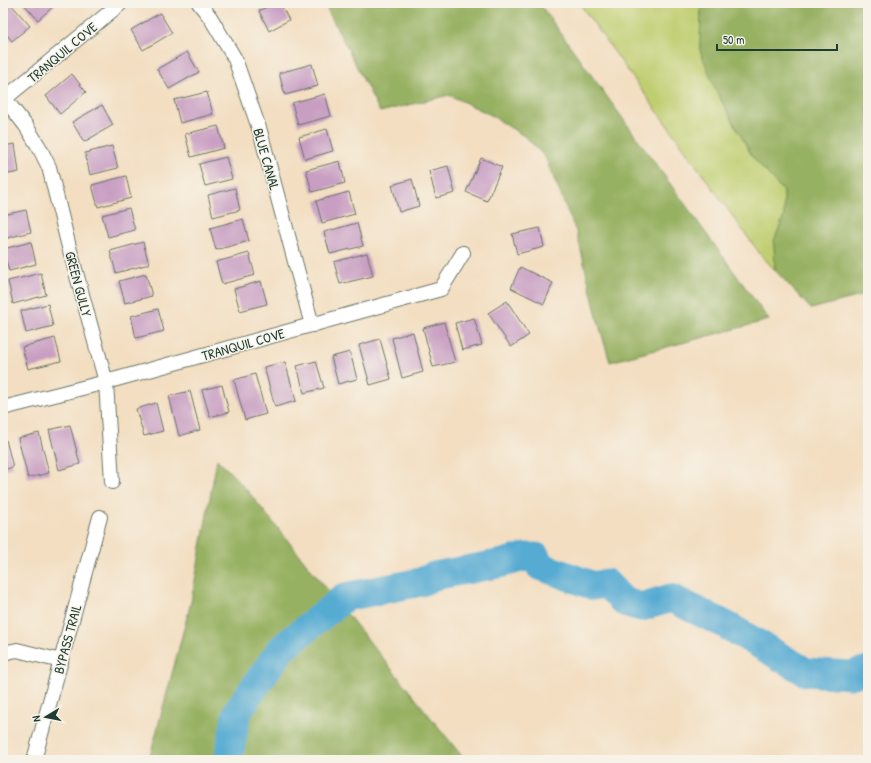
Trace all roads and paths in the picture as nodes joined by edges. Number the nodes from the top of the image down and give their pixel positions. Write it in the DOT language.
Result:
graph roads {
  1 [pos="121,3"];
  2 [pos="198,3"];
  3 [pos="4,100"];
  4 [pos="463,252"];
  5 [pos="312,325"];
  6 [pos="106,382"];
  7 [pos="3,408"];
  8 [pos="112,482"];
  9 [pos="100,517"];
  10 [pos="3,653"];
  11 [pos="61,661"];
  12 [pos="34,760"];
  1 -- 3 [label="street, TRANQUIL COVE"];
  2 -- 5 [label="street, BLUE CANAL"];
  3 -- 6 [label="street, GREEN GULLY"];
  4 -- 5 [label="street, TRANQUIL COVE"];
  5 -- 6 [label="street, TRANQUIL COVE"];
  6 -- 7 [label="street, TRANQUIL COVE"];
  6 -- 8 [label="street, GREEN GULLY"];
  9 -- 11 [label="street, BYPASS TRAIL"];
  10 -- 11 [label="street"];
  11 -- 12 [label="street, BYPASS TRAIL"];
}
